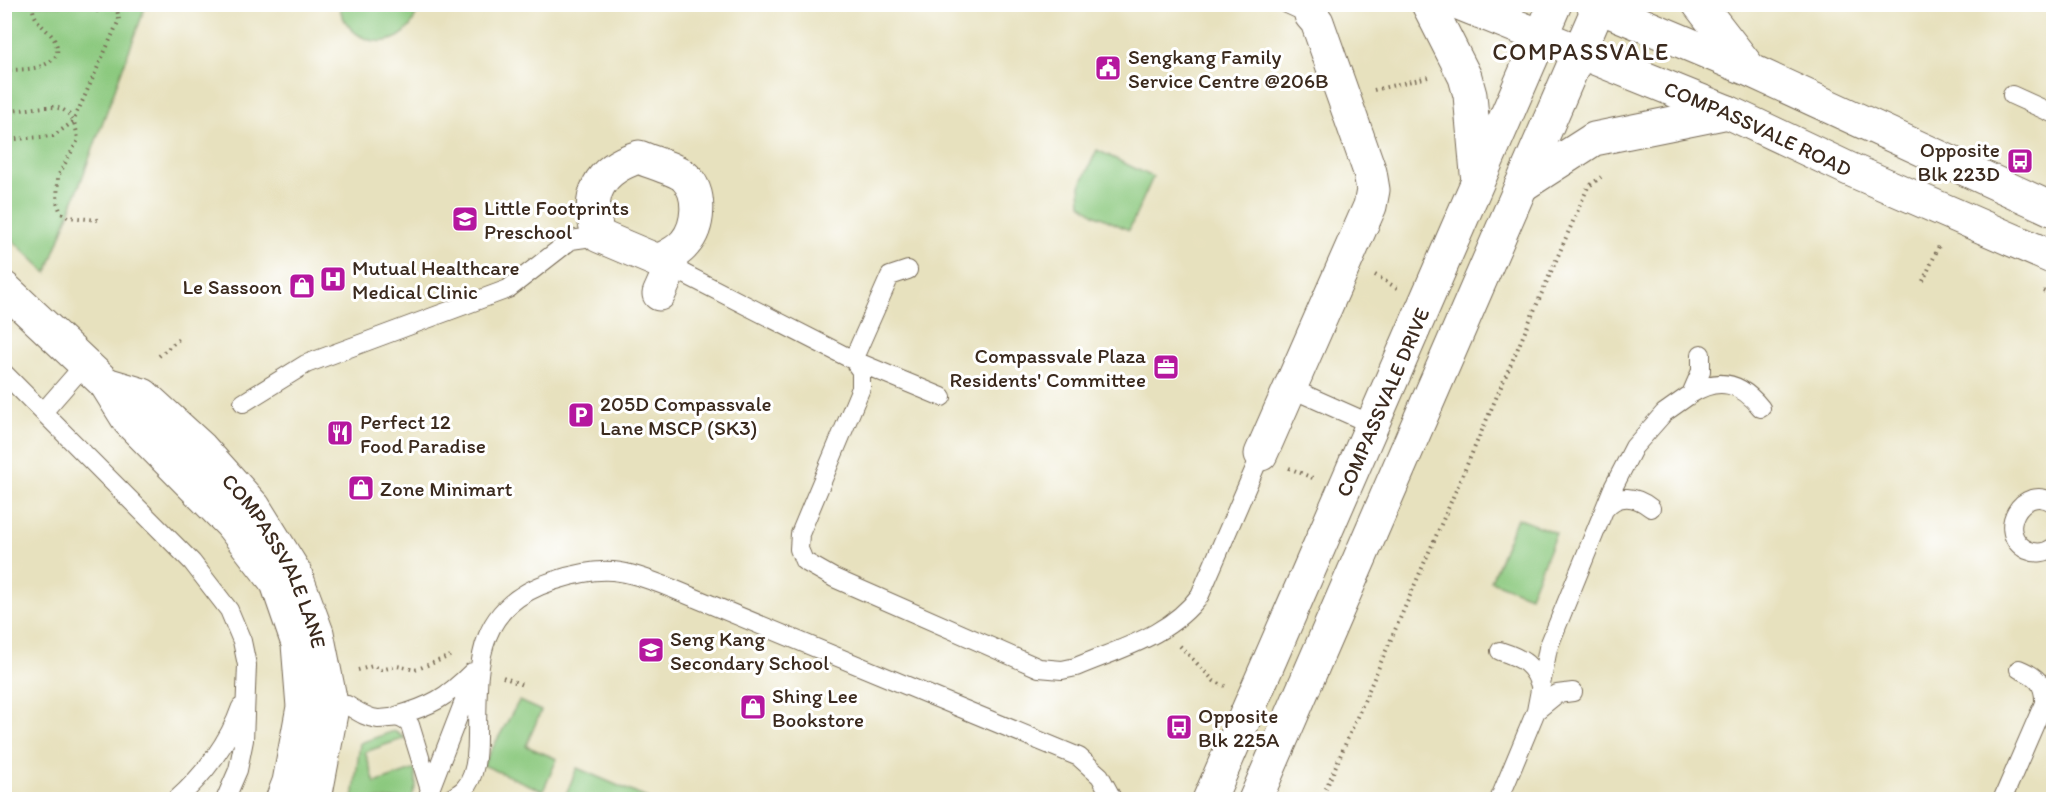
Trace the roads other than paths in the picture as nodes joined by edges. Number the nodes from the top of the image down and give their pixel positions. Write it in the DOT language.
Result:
graph roads {
  1 [pos="1428,4"];
  2 [pos="1461,4"];
  3 [pos="1555,4"];
  4 [pos="1699,4"];
  5 [pos="1597,5"];
  6 [pos="1299,10"];
  7 [pos="1542,37"];
  8 [pos="1580,51"];
  9 [pos="1750,70"];
  10 [pos="2012,95"];
  11 [pos="1728,112"];
  12 [pos="2054,114"];
  13 [pos="1477,181"];
  14 [pos="1521,186"];
  15 [pos="2054,210"];
  16 [pos="599,236"];
  17 [pos="2054,258"];
  18 [pos="908,270"];
  19 [pos="662,274"];
  20 [pos="4,288"];
  21 [pos="1701,354"];
  22 [pos="853,360"];
  23 [pos="4,373"];
  24 [pos="95,374"];
  25 [pos="1290,388"];
  26 [pos="1691,394"];
  27 [pos="942,397"];
  28 [pos="243,404"];
  29 [pos="1761,408"];
  30 [pos="44,411"];
  31 [pos="1371,424"];
  32 [pos="1262,454"];
  33 [pos="2052,502"];
  34 [pos="1651,508"];
  35 [pos="1605,509"];
  36 [pos="2054,547"];
  37 [pos="2032,552"];
  38 [pos="2054,565"];
  39 [pos="1500,651"];
  40 [pos="478,666"];
  41 [pos="2019,669"];
  42 [pos="2054,680"];
  43 [pos="1541,689"];
  44 [pos="1573,692"];
  45 [pos="245,697"];
  46 [pos="2044,703"];
  47 [pos="332,708"];
  48 [pos="1536,711"];
  49 [pos="396,716"];
  50 [pos="428,795"];
  51 [pos="176,800"];
  52 [pos="225,800"];
  53 [pos="282,800"];
  54 [pos="312,800"];
  55 [pos="449,800"];
  56 [pos="1113,800"];
  57 [pos="1209,800"];
  58 [pos="1255,800"];
  59 [pos="1499,800"];
  60 [pos="2002,800"];
  1 -- 13 [label="street"];
  2 -- 7 [label="street, COMPASSVALE ROAD"];
  3 -- 7 [label="street, COMPASSVALE DRIVE"];
  4 -- 9 [label="street"];
  5 -- 8 [label="street, COMPASSVALE DRIVE"];
  5 -- 9 [label="street"];
  6 -- 25 [label="street"];
  7 -- 8 [label="street, COMPASSVALE ROAD"];
  7 -- 13 [label="street, COMPASSVALE DRIVE"];
  8 -- 11 [label="street, COMPASSVALE ROAD"];
  8 -- 14 [label="street, COMPASSVALE DRIVE"];
  9 -- 15 [label="street"];
  10 -- 12 [label="lane"];
  11 -- 14 [label="street"];
  11 -- 17 [label="street, COMPASSVALE ROAD"];
  13 -- 31 [label="street, COMPASSVALE DRIVE"];
  14 -- 58 [label="street, COMPASSVALE DRIVE"];
  16 -- 19 [label="street"];
  16 -- 19 [label="street"];
  16 -- 28 [label="lane"];
  18 -- 22 [label="lane"];
  19 -- 22 [label="lane"];
  20 -- 24 [label="street, COMPASSVALE LANE"];
  21 -- 26 [label="lane"];
  22 -- 27 [label="lane"];
  22 -- 32 [label="lane"];
  23 -- 30 [label="lane"];
  24 -- 30 [label="lane"];
  24 -- 47 [label="street, COMPASSVALE LANE"];
  24 -- 53 [label="street, COMPASSVALE LANE"];
  25 -- 31 [label="lane"];
  25 -- 32 [label="street"];
  26 -- 29 [label="lane"];
  26 -- 35 [label="lane"];
  30 -- 45 [label="lane"];
  31 -- 57 [label="street, COMPASSVALE DRIVE"];
  33 -- 37 [label="lane"];
  34 -- 35 [label="lane"];
  35 -- 43 [label="lane"];
  36 -- 37 [label="lane"];
  37 -- 38 [label="lane"];
  39 -- 43 [label="lane"];
  40 -- 49 [label="lane"];
  40 -- 50 [label="lane"];
  40 -- 55 [label="lane"];
  40 -- 56 [label="lane"];
  41 -- 46 [label="lane"];
  42 -- 46 [label="lane"];
  43 -- 48 [label="lane"];
  44 -- 48 [label="lane"];
  45 -- 51 [label="lane"];
  45 -- 52 [label="lane"];
  46 -- 60 [label="lane"];
  47 -- 49 [label="lane"];
  47 -- 54 [label="street, COMPASSVALE LANE"];
  48 -- 59 [label="lane"];
  49 -- 50 [label="lane"];
}
